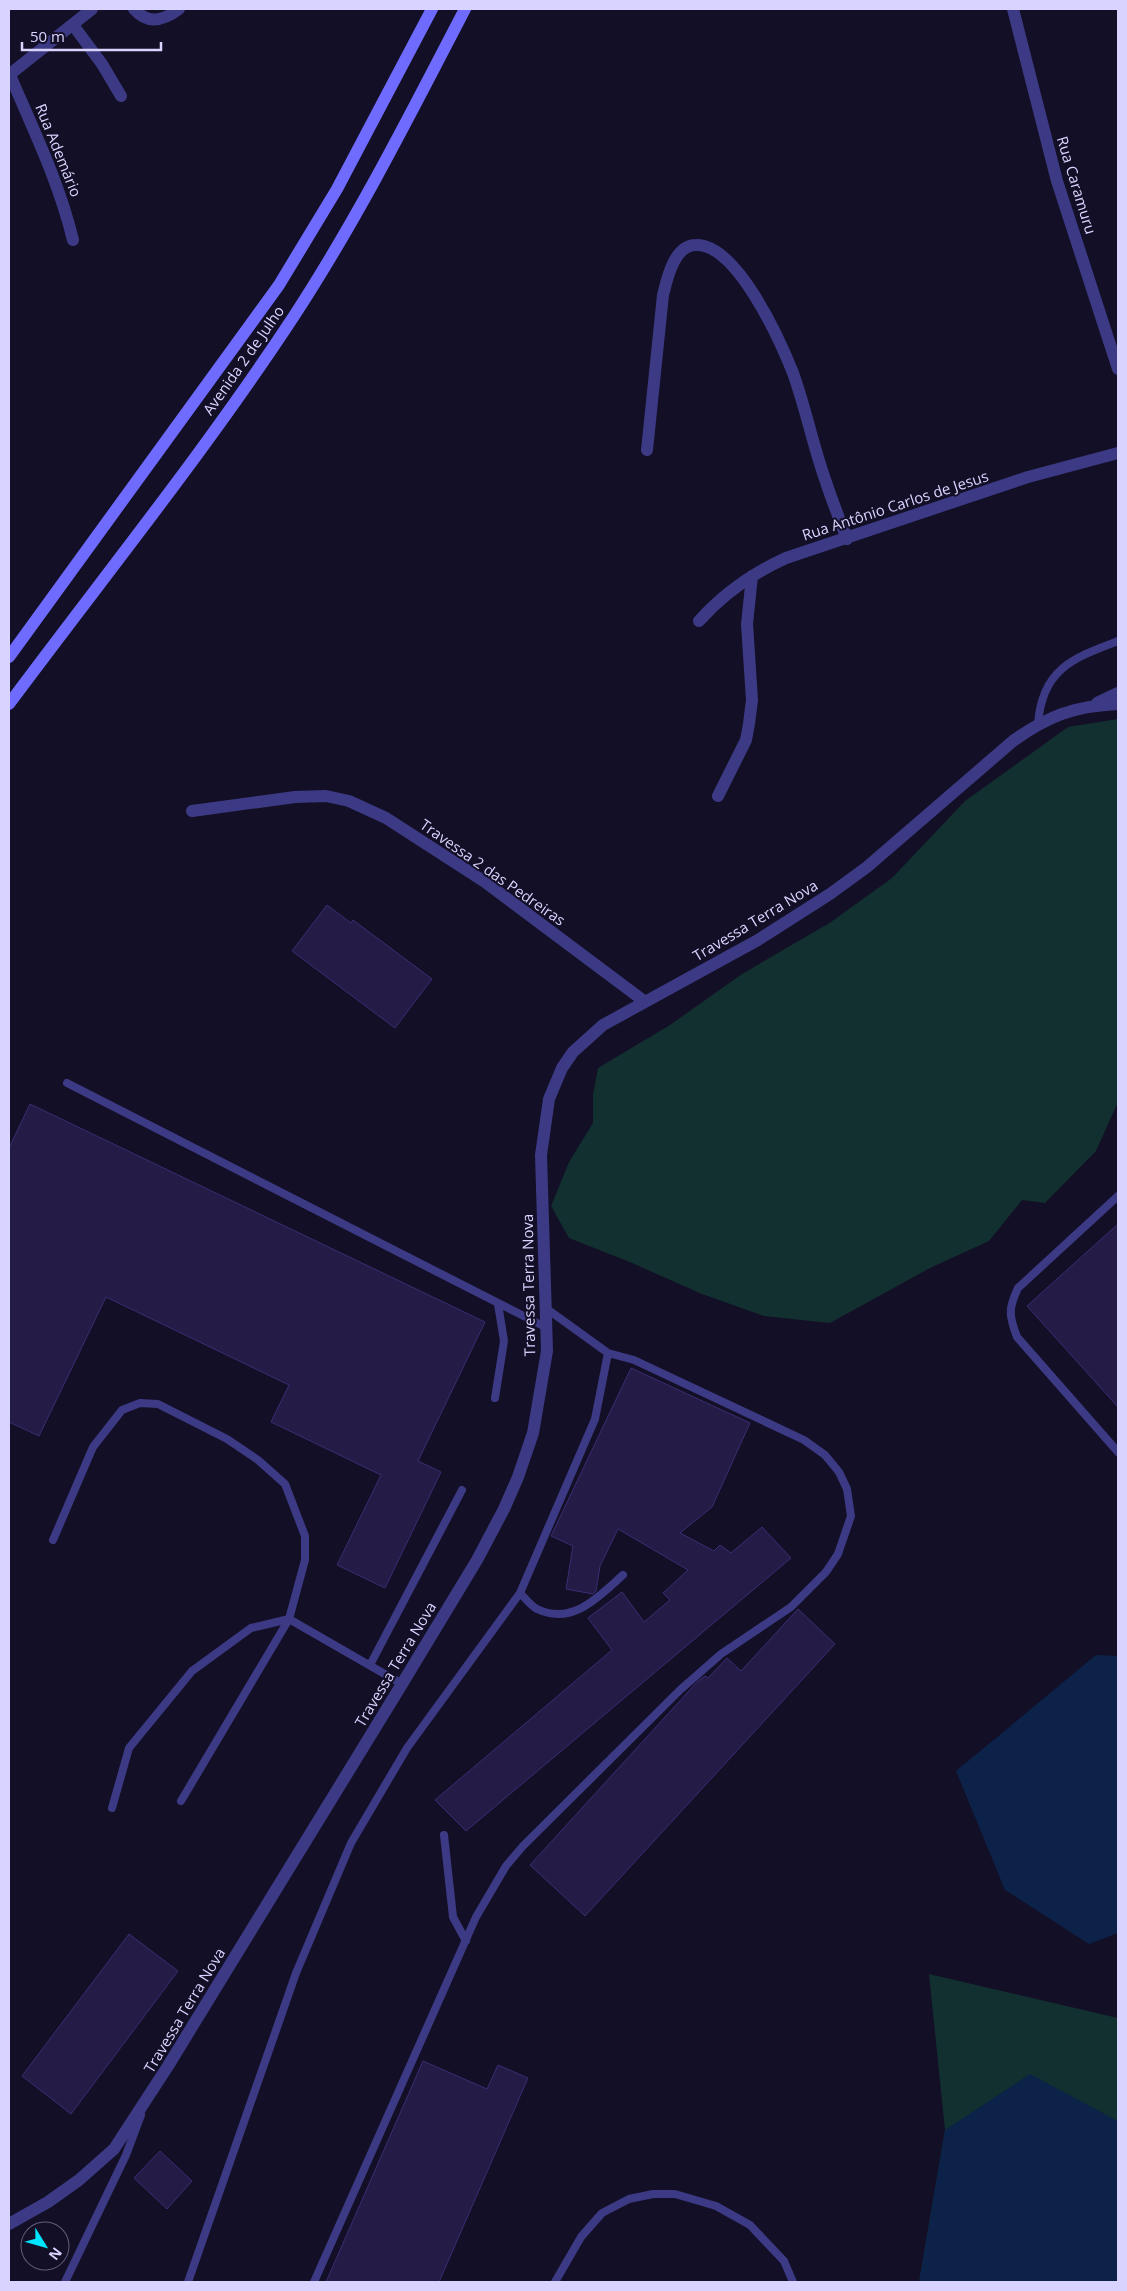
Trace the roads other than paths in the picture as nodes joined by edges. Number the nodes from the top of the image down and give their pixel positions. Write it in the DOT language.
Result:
graph roads {
  1 [pos="92,9"];
  2 [pos="134,9"];
  3 [pos="179,9"];
  4 [pos="432,9"];
  5 [pos="465,9"];
  6 [pos="1013,9"];
  7 [pos="73,25"];
  8 [pos="9,75"];
  9 [pos="121,96"];
  10 [pos="73,240"];
  11 [pos="1118,369"];
  12 [pos="647,450"];
  13 [pos="1118,453"];
  14 [pos="848,539"];
  15 [pos="752,576"];
  16 [pos="699,621"];
  17 [pos="1118,641"];
  18 [pos="9,656"];
  19 [pos="1118,693"];
  20 [pos="9,704"];
  21 [pos="1118,704"];
  22 [pos="1093,705"];
  23 [pos="1038,724"];
  24 [pos="718,796"];
  25 [pos="192,811"];
  26 [pos="644,1001"];
  27 [pos="66,1082"];
  28 [pos="1118,1196"];
  29 [pos="498,1304"];
  30 [pos="547,1309"];
  31 [pos="547,1328"];
  32 [pos="608,1353"];
  33 [pos="495,1398"];
  34 [pos="1118,1452"];
  35 [pos="462,1490"];
  36 [pos="53,1540"];
  37 [pos="623,1575"];
  38 [pos="520,1593"];
  39 [pos="289,1619"];
  40 [pos="370,1666"];
  41 [pos="402,1684"];
  42 [pos="180,1800"];
  43 [pos="112,1808"];
  44 [pos="444,1835"];
  45 [pos="466,1941"];
  46 [pos="146,2101"];
  47 [pos="9,2224"];
  48 [pos="65,2282"];
  49 [pos="188,2282"];
  50 [pos="314,2282"];
  51 [pos="555,2282"];
  52 [pos="793,2282"];
  1 -- 7 [label="street"];
  2 -- 3 [label="street"];
  4 -- 18 [label="main road, Avenida 2 de Julho"];
  5 -- 20 [label="main road, Avenida 2 de Julho"];
  6 -- 11 [label="street, Rua Caramuru"];
  7 -- 8 [label="street"];
  7 -- 9 [label="street"];
  8 -- 10 [label="street, Rua Ademário"];
  12 -- 14 [label="street"];
  13 -- 14 [label="street, Rua Antônio Carlos de Jesus"];
  14 -- 15 [label="street, Rua Antônio Carlos de Jesus"];
  15 -- 16 [label="street, Rua Antônio Carlos de Jesus"];
  15 -- 24 [label="street"];
  17 -- 23 [label="lane"];
  19 -- 22 [label="street"];
  21 -- 22 [label="street"];
  22 -- 23 [label="street, Travessa Terra Nova"];
  23 -- 26 [label="street, Travessa Terra Nova"];
  25 -- 26 [label="street, Travessa 2 das Pedreiras"];
  26 -- 30 [label="street, Travessa Terra Nova"];
  27 -- 29 [label="lane"];
  28 -- 34 [label="lane"];
  29 -- 31 [label="lane"];
  29 -- 33 [label="lane"];
  30 -- 31 [label="street, Travessa Terra Nova"];
  30 -- 32 [label="lane"];
  31 -- 41 [label="street, Travessa Terra Nova"];
  32 -- 38 [label="lane"];
  32 -- 45 [label="lane"];
  35 -- 40 [label="lane"];
  36 -- 39 [label="lane"];
  37 -- 38 [label="lane"];
  38 -- 49 [label="lane"];
  39 -- 40 [label="lane"];
  39 -- 42 [label="lane"];
  39 -- 43 [label="lane"];
  40 -- 41 [label="lane"];
  41 -- 46 [label="street, Travessa Terra Nova"];
  44 -- 45 [label="lane"];
  45 -- 50 [label="lane"];
  46 -- 47 [label="street, Travessa Terra Nova"];
  46 -- 48 [label="lane"];
  51 -- 52 [label="lane"];
}
